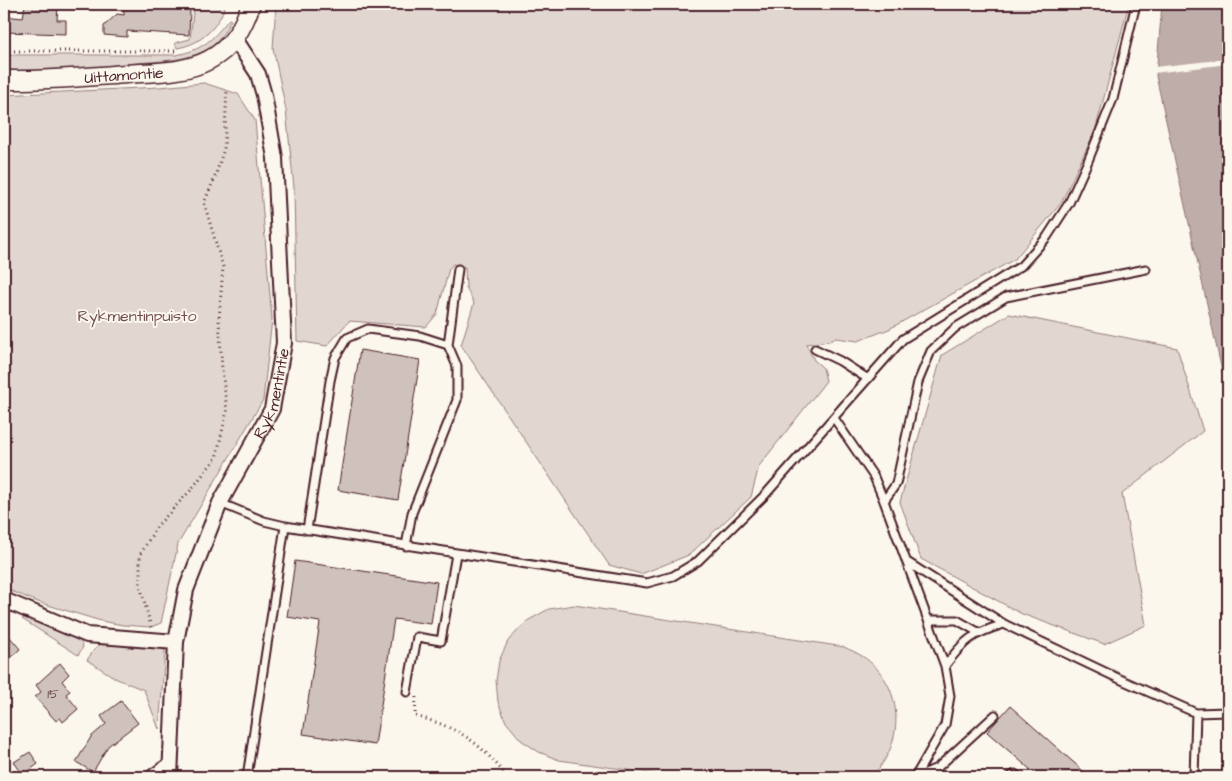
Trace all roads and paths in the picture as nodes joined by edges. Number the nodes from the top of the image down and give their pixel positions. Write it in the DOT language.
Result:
graph roads {
  1 [pos="251,4"];
  2 [pos="277,4"];
  3 [pos="1136,4"];
  4 [pos="272,6"];
  5 [pos="235,39"];
  6 [pos="184,50"];
  7 [pos="4,51"];
  8 [pos="4,80"];
  9 [pos="227,90"];
  10 [pos="1146,269"];
  11 [pos="458,270"];
  12 [pos="448,345"];
  13 [pos="815,348"];
  14 [pos="868,379"];
  15 [pos="834,418"];
  16 [pos="884,501"];
  17 [pos="220,503"];
  18 [pos="286,526"];
  19 [pos="307,530"];
  20 [pos="406,546"];
  21 [pos="456,554"];
  22 [pos="907,562"];
  23 [pos="4,600"];
  24 [pos="928,620"];
  25 [pos="1004,624"];
  26 [pos="978,632"];
  27 [pos="155,640"];
  28 [pos="176,642"];
  29 [pos="945,666"];
  30 [pos="407,692"];
  31 [pos="1196,712"];
  32 [pos="1228,712"];
  33 [pos="995,715"];
  34 [pos="170,771"];
  35 [pos="153,777"];
  36 [pos="246,777"];
  37 [pos="506,777"];
  38 [pos="915,777"];
  39 [pos="1194,777"];
  1 -- 5 [label="street"];
  2 -- 4 [label="path"];
  3 -- 14 [label="lane"];
  5 -- 8 [label="street, Uittamontie"];
  5 -- 17 [label="street, Rykmentintie"];
  6 -- 7 [label="path"];
  9 -- 27 [label="path"];
  10 -- 16 [label="lane"];
  11 -- 12 [label="lane"];
  12 -- 19 [label="lane"];
  12 -- 20 [label="lane"];
  13 -- 14 [label="lane"];
  14 -- 15 [label="lane"];
  15 -- 16 [label="lane"];
  15 -- 21 [label="lane"];
  16 -- 22 [label="lane"];
  17 -- 18 [label="lane"];
  17 -- 28 [label="street, Rykmentintie"];
  18 -- 19 [label="lane"];
  18 -- 36 [label="lane"];
  19 -- 20 [label="lane"];
  20 -- 21 [label="lane"];
  21 -- 30 [label="lane"];
  22 -- 24 [label="lane"];
  22 -- 25 [label="lane"];
  23 -- 27 [label="street"];
  24 -- 26 [label="lane"];
  24 -- 29 [label="lane"];
  25 -- 26 [label="lane"];
  25 -- 31 [label="lane"];
  26 -- 29 [label="lane"];
  27 -- 28 [label="street"];
  28 -- 34 [label="street, Rykmentintie"];
  29 -- 38 [label="lane"];
  30 -- 37 [label="path"];
  31 -- 32 [label="lane"];
  31 -- 39 [label="lane"];
  33 -- 38 [label="lane"];
  34 -- 35 [label="street"];
}
